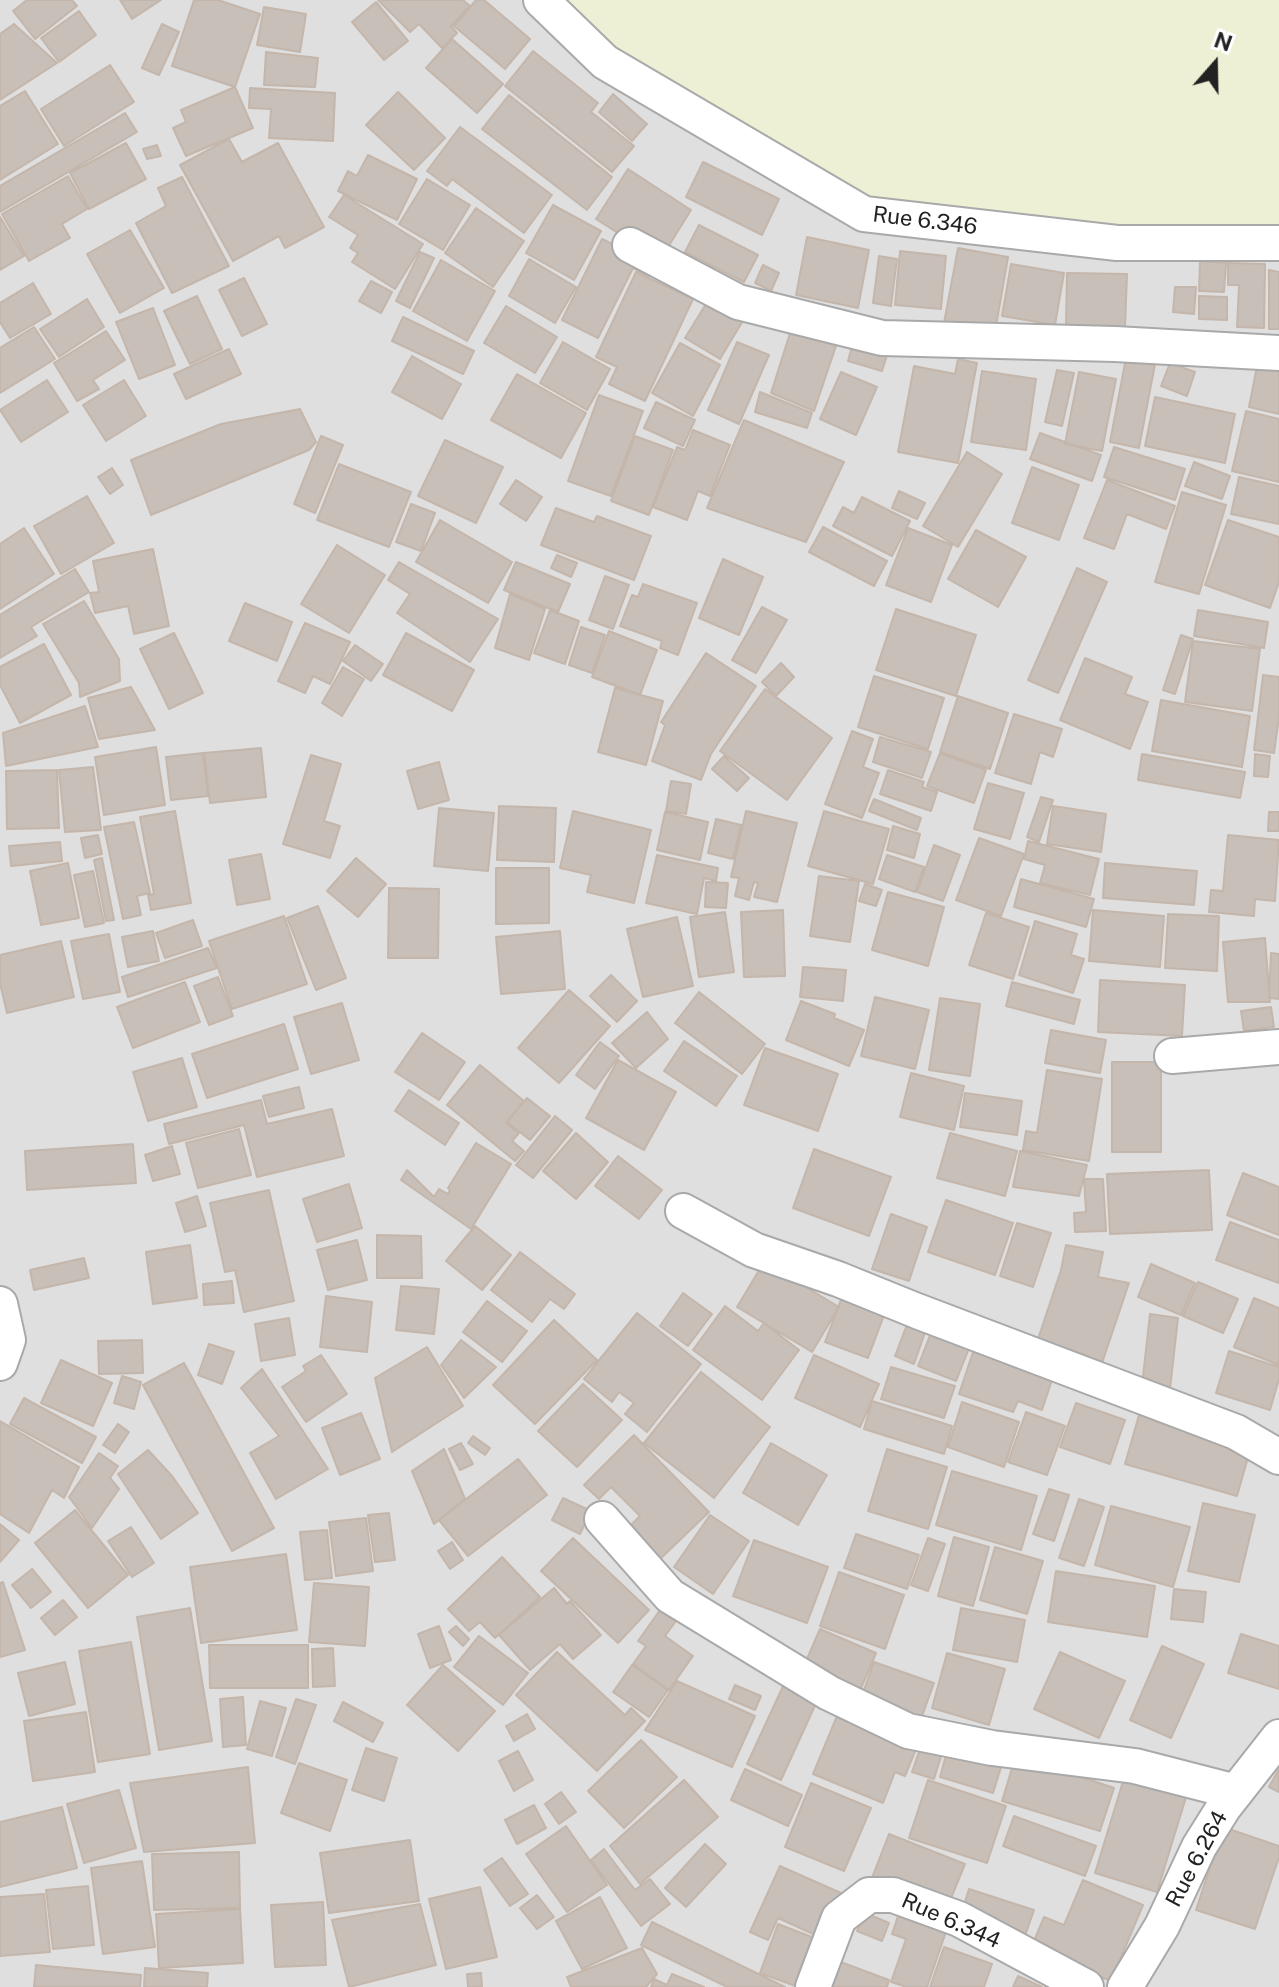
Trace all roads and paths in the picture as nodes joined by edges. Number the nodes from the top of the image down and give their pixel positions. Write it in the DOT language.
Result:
graph roads {
  1 [pos="541,0"];
  2 [pos="1279,243"];
  3 [pos="630,245"];
  4 [pos="1279,353"];
  5 [pos="1279,1047"];
  6 [pos="1172,1056"];
  7 [pos="683,1211"];
  8 [pos="0,1304"];
  9 [pos="0,1363"];
  10 [pos="1279,1457"];
  11 [pos="602,1519"];
  12 [pos="1279,1737"];
  13 [pos="1236,1792"];
  14 [pos="813,1987"];
  15 [pos="1086,1987"];
  16 [pos="1125,1987"];
  1 -- 2 [label="street, Rue 6.346"];
  3 -- 4 [label="street"];
  5 -- 6 [label="street"];
  7 -- 10 [label="street"];
  8 -- 9 [label="street"];
  11 -- 13 [label="street"];
  12 -- 13 [label="street, Rue 6.264"];
  13 -- 16 [label="street, Rue 6.264"];
  14 -- 15 [label="street, Rue 6.344"];
}
